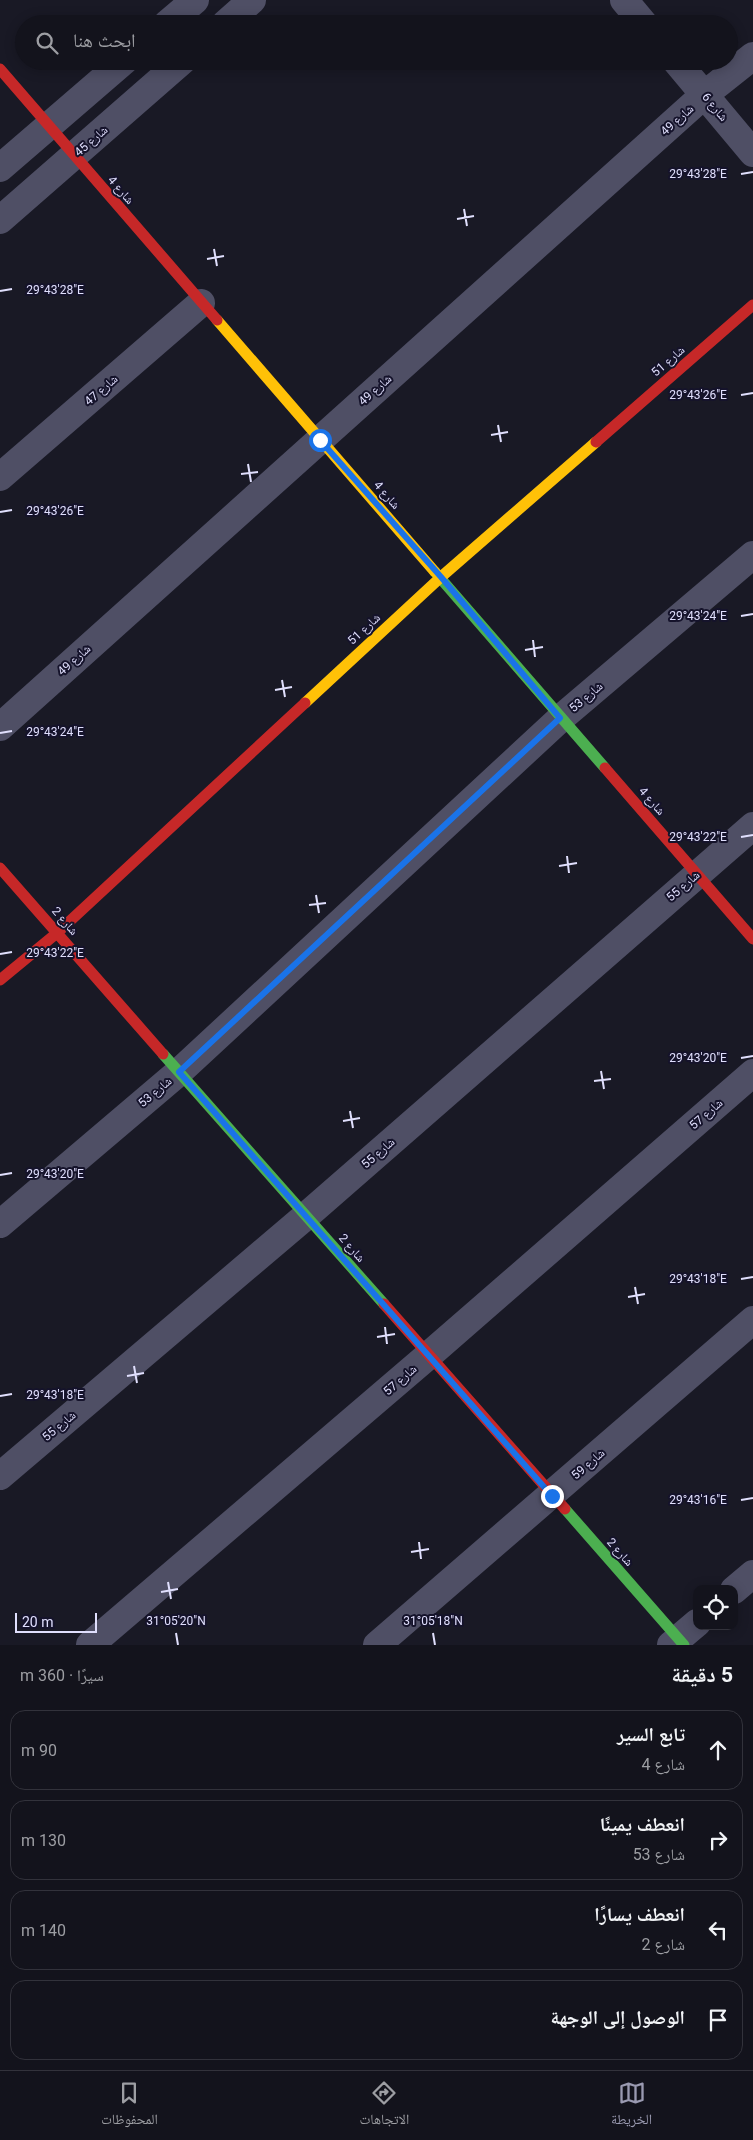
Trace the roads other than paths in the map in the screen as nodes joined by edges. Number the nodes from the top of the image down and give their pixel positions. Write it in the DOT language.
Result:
graph roads {
  1 [pos="195,0"];
  2 [pos="252,0"];
  3 [pos="624,0"];
  4 [pos="178,15"];
  5 [pos="235,15"];
  6 [pos="636,15"];
  7 [pos="753,56"];
  8 [pos="738,68"];
  9 [pos="0,69"];
  10 [pos="113,70"];
  11 [pos="172,70"];
  12 [pos="683,70"];
  13 [pos="735,70"];
  14 [pos="704,95"];
  15 [pos="48,126"];
  16 [pos="753,153"];
  17 [pos="74,156"];
  18 [pos="0,168"];
  19 [pos="0,220"];
  20 [pos="201,303"];
  21 [pos="753,305"];
  22 [pos="320,440"];
  23 [pos="0,477"];
  24 [pos="753,555"];
  25 [pos="441,577"];
  26 [pos="560,718"];
  27 [pos="0,727"];
  28 [pos="753,826"];
  29 [pos="0,868"];
  30 [pos="697,874"];
  31 [pos="56,933"];
  32 [pos="753,939"];
  33 [pos="0,980"];
  34 [pos="179,1072"];
  35 [pos="753,1073"];
  36 [pos="306,1216"];
  37 [pos="0,1224"];
  38 [pos="753,1320"];
  39 [pos="428,1355"];
  40 [pos="0,1476"];
  41 [pos="552,1496"];
  42 [pos="753,1574"];
  43 [pos="738,1587"];
  44 [pos="683,1638"];
  45 [pos="90,1645"];
  46 [pos="377,1645"];
  1 -- 4 [label="street"];
  2 -- 5 [label="street"];
  3 -- 6 [label="street"];
  7 -- 8 [label="street, شارع 49"];
  9 -- 15 [label="street, شارع 4"];
  10 -- 15 [label="street"];
  11 -- 17 [label="street, شارع 45"];
  12 -- 14 [label="street, شارع 6"];
  13 -- 14 [label="street, شارع 49"];
  14 -- 16 [label="street, شارع 6"];
  14 -- 22 [label="street, شارع 49"];
  15 -- 17 [label="street, شارع 4"];
  15 -- 18 [label="street"];
  17 -- 19 [label="street, شارع 45"];
  17 -- 20 [label="street, شارع 4"];
  20 -- 22 [label="street, شارع 4"];
  20 -- 23 [label="street, شارع 47"];
  21 -- 25 [label="street, شارع 51"];
  22 -- 25 [label="street, شارع 4"];
  22 -- 27 [label="street, شارع 49"];
  24 -- 26 [label="street, شارع 53"];
  25 -- 26 [label="street, شارع 4"];
  25 -- 31 [label="street, شارع 51"];
  26 -- 30 [label="street, شارع 4"];
  26 -- 34 [label="street, شارع 53"];
  28 -- 30 [label="street, شارع 55"];
  29 -- 31 [label="street, شارع 2"];
  30 -- 32 [label="street, شارع 4"];
  30 -- 36 [label="street, شارع 55"];
  31 -- 33 [label="street, شارع 51"];
  31 -- 34 [label="street, شارع 2"];
  34 -- 36 [label="street, شارع 2"];
  34 -- 37 [label="street, شارع 53"];
  35 -- 39 [label="street, شارع 57"];
  36 -- 39 [label="street, شارع 2"];
  36 -- 40 [label="street, شارع 55"];
  38 -- 41 [label="street, شارع 59"];
  39 -- 41 [label="street, شارع 2"];
  39 -- 45 [label="street, شارع 57"];
  41 -- 44 [label="street, شارع 2"];
  41 -- 46 [label="street, شارع 59"];
  42 -- 43 [label="street"];
}
